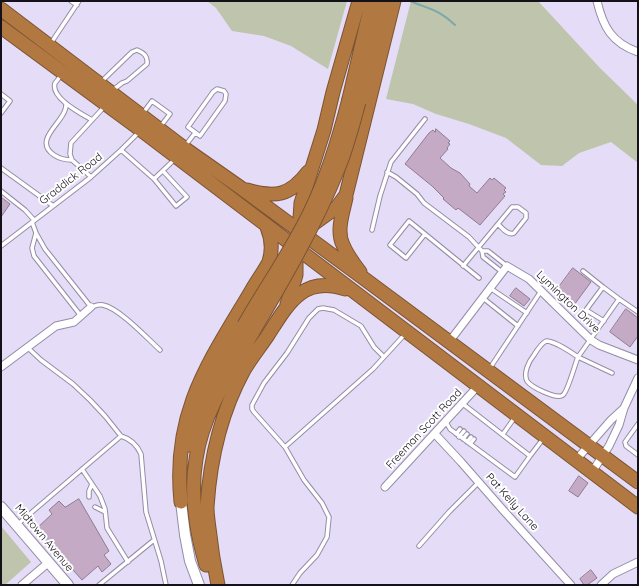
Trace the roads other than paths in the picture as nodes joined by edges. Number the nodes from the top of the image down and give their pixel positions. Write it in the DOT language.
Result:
graph roads {
  1 [pos="71,1"];
  2 [pos="79,1"];
  3 [pos="359,1"];
  4 [pos="372,1"];
  5 [pos="384,1"];
  6 [pos="394,1"];
  7 [pos="597,1"];
  8 [pos="76,5"];
  9 [pos="1,9"];
  10 [pos="1,27"];
  11 [pos="50,46"];
  12 [pos="638,52"];
  13 [pos="62,72"];
  14 [pos="99,84"];
  15 [pos="1,94"];
  16 [pos="108,99"];
  17 [pos="354,100"];
  18 [pos="66,104"];
  19 [pos="1,113"];
  20 [pos="425,119"];
  21 [pos="92,120"];
  22 [pos="143,122"];
  23 [pos="158,129"];
  24 [pos="195,133"];
  25 [pos="121,150"];
  26 [pos="180,153"];
  27 [pos="72,160"];
  28 [pos="312,167"];
  29 [pos="1,168"];
  30 [pos="163,171"];
  31 [pos="387,172"];
  32 [pos="91,177"];
  33 [pos="154,179"];
  34 [pos="241,188"];
  35 [pos="1,191"];
  36 [pos="346,195"];
  37 [pos="52,205"];
  38 [pos="33,221"];
  39 [pos="498,224"];
  40 [pos="267,227"];
  41 [pos="372,230"];
  42 [pos="36,233"];
  43 [pos="302,234"];
  44 [pos="424,234"];
  45 [pos="1,246"];
  46 [pos="479,247"];
  47 [pos="295,248"];
  48 [pos="482,251"];
  49 [pos="464,266"];
  50 [pos="504,269"];
  51 [pos="264,271"];
  52 [pos="583,271"];
  53 [pos="479,278"];
  54 [pos="366,280"];
  55 [pos="603,287"];
  56 [pos="490,288"];
  57 [pos="351,291"];
  58 [pos="541,291"];
  59 [pos="483,298"];
  60 [pos="619,300"];
  61 [pos="91,307"];
  62 [pos="286,308"];
  63 [pos="638,312"];
  64 [pos="526,313"];
  65 [pos="81,316"];
  66 [pos="604,321"];
  67 [pos="518,326"];
  68 [pos="248,329"];
  69 [pos="407,332"];
  70 [pos="591,340"];
  71 [pos="449,342"];
  72 [pos="27,347"];
  73 [pos="160,350"];
  74 [pos="384,357"];
  75 [pos="578,357"];
  76 [pos="638,360"];
  77 [pos="1,367"];
  78 [pos="488,370"];
  79 [pos="612,373"];
  80 [pos="638,378"];
  81 [pos="478,386"];
  82 [pos="463,404"];
  83 [pos="624,408"];
  84 [pos="516,415"];
  85 [pos="446,422"];
  86 [pos="638,424"];
  87 [pos="434,434"];
  88 [pos="467,434"];
  89 [pos="458,435"];
  90 [pos="121,436"];
  91 [pos="504,437"];
  92 [pos="545,437"];
  93 [pos="467,442"];
  94 [pos="588,445"];
  95 [pos="285,447"];
  96 [pos="638,455"];
  97 [pos="530,456"];
  98 [pos="603,456"];
  99 [pos="576,460"];
  100 [pos="82,469"];
  101 [pos="592,472"];
  102 [pos="479,482"];
  103 [pos="638,482"];
  104 [pos="92,484"];
  105 [pos="385,487"];
  106 [pos="89,497"];
  107 [pos="181,502"];
  108 [pos="1,507"];
  109 [pos="94,507"];
  110 [pos="638,507"];
  111 [pos="105,512"];
  112 [pos="17,524"];
  113 [pos="154,540"];
  114 [pos="419,546"];
  115 [pos="48,562"];
  116 [pos="128,562"];
  117 [pos="638,562"];
  118 [pos="101,584"];
  119 [pos="22,585"];
  120 [pos="68,585"];
  121 [pos="166,585"];
  122 [pos="199,585"];
  123 [pos="214,585"];
  124 [pos="218,585"];
  125 [pos="292,585"];
  126 [pos="571,585"];
  127 [pos="601,585"];
  1 -- 8 [label="lane"];
  2 -- 8 [label="lane"];
  3 -- 28 [label="highway"];
  4 -- 17 [label="highway"];
  5 -- 17 [label="highway"];
  6 -- 36 [label="highway"];
  7 -- 12 [label="street"];
  8 -- 11 [label="lane"];
  9 -- 11 [label="highway"];
  10 -- 13 [label="highway"];
  11 -- 14 [label="highway"];
  13 -- 16 [label="highway"];
  13 -- 18 [label="lane"];
  14 -- 16 [label="highway"];
  14 -- 16 [label="lane"];
  15 -- 19 [label="lane"];
  16 -- 21 [label="lane"];
  16 -- 22 [label="highway"];
  17 -- 68 [label="highway, bridge"];
  18 -- 21 [label="lane"];
  18 -- 27 [label="lane"];
  20 -- 31 [label="lane"];
  21 -- 27 [label="lane"];
  22 -- 23 [label="highway"];
  22 -- 23 [label="lane, Graddick Road"];
  22 -- 25 [label="lane, Graddick Road"];
  22 -- 26 [label="highway"];
  23 -- 26 [label="highway"];
  24 -- 24 [label="lane"];
  24 -- 26 [label="lane"];
  25 -- 32 [label="lane, Graddick Road"];
  25 -- 33 [label="lane"];
  26 -- 30 [label="lane"];
  26 -- 34 [label="highway"];
  26 -- 40 [label="highway"];
  27 -- 32 [label="lane"];
  28 -- 34 [label="highway"];
  28 -- 43 [label="highway"];
  29 -- 37 [label="lane"];
  30 -- 33 [label="lane"];
  30 -- 33 [label="lane"];
  31 -- 41 [label="lane"];
  31 -- 46 [label="lane"];
  32 -- 37 [label="lane, Graddick Road"];
  34 -- 43 [label="highway"];
  35 -- 38 [label="lane"];
  36 -- 43 [label="highway"];
  36 -- 54 [label="highway"];
  37 -- 38 [label="lane, Graddick Road"];
  38 -- 42 [label="lane"];
  38 -- 45 [label="lane, Graddick Road"];
  39 -- 39 [label="lane"];
  39 -- 46 [label="lane"];
  40 -- 47 [label="highway"];
  40 -- 51 [label="highway"];
  42 -- 61 [label="lane"];
  42 -- 65 [label="lane"];
  43 -- 47 [label="highway"];
  43 -- 54 [label="highway"];
  44 -- 44 [label="lane"];
  44 -- 49 [label="lane"];
  46 -- 48 [label="lane"];
  46 -- 49 [label="lane"];
  47 -- 51 [label="highway"];
  47 -- 57 [label="highway"];
  47 -- 62 [label="highway"];
  48 -- 50 [label="lane"];
  48 -- 50 [label="lane"];
  49 -- 53 [label="lane"];
  50 -- 56 [label="street"];
  50 -- 58 [label="street, Lymington Drive"];
  51 -- 107 [label="highway"];
  52 -- 55 [label="lane"];
  54 -- 71 [label="highway"];
  55 -- 60 [label="lane"];
  55 -- 66 [label="lane"];
  56 -- 59 [label="street"];
  56 -- 64 [label="lane"];
  57 -- 62 [label="highway"];
  57 -- 69 [label="highway"];
  58 -- 64 [label="lane"];
  58 -- 70 [label="street, Lymington Drive"];
  59 -- 67 [label="lane"];
  59 -- 71 [label="street"];
  60 -- 63 [label="lane"];
  60 -- 66 [label="lane"];
  61 -- 65 [label="street"];
  61 -- 73 [label="lane"];
  62 -- 124 [label="highway"];
  64 -- 67 [label="lane"];
  65 -- 72 [label="street"];
  66 -- 70 [label="lane"];
  67 -- 78 [label="lane"];
  68 -- 107 [label="highway"];
  68 -- 123 [label="highway"];
  69 -- 74 [label="lane"];
  69 -- 81 [label="highway"];
  70 -- 75 [label="lane"];
  70 -- 76 [label="street, Lymington Drive"];
  71 -- 78 [label="highway"];
  72 -- 77 [label="street"];
  72 -- 90 [label="lane"];
  74 -- 95 [label="lane"];
  74 -- 95 [label="lane"];
  75 -- 75 [label="lane"];
  75 -- 79 [label="lane"];
  78 -- 94 [label="highway"];
  80 -- 83 [label="street"];
  81 -- 82 [label="street, Freeman Scott Road"];
  81 -- 84 [label="highway"];
  82 -- 85 [label="street, Freeman Scott Road"];
  82 -- 91 [label="lane"];
  83 -- 94 [label="street"];
  83 -- 98 [label="street"];
  84 -- 91 [label="lane"];
  84 -- 92 [label="highway"];
  85 -- 87 [label="street, Freeman Scott Road"];
  85 -- 89 [label="lane"];
  86 -- 96 [label="lane"];
  87 -- 102 [label="street, Pat Kelly Lane"];
  87 -- 105 [label="street, Freeman Scott Road"];
  88 -- 89 [label="lane"];
  88 -- 93 [label="lane"];
  88 -- 93 [label="lane"];
  89 -- 93 [label="lane"];
  90 -- 100 [label="lane"];
  90 -- 113 [label="lane"];
  91 -- 97 [label="lane"];
  92 -- 97 [label="lane"];
  92 -- 99 [label="highway"];
  93 -- 97 [label="lane"];
  94 -- 98 [label="highway"];
  94 -- 99 [label="street"];
  95 -- 125 [label="lane"];
  98 -- 101 [label="street"];
  98 -- 103 [label="highway"];
  99 -- 101 [label="highway"];
  100 -- 104 [label="lane"];
  100 -- 112 [label="lane"];
  101 -- 110 [label="highway"];
  102 -- 114 [label="lane"];
  102 -- 126 [label="street, Pat Kelly Lane"];
  104 -- 106 [label="lane"];
  104 -- 111 [label="lane"];
  107 -- 122 [label="street"];
  108 -- 112 [label="street, Midtown Avenue"];
  109 -- 111 [label="lane"];
  111 -- 116 [label="lane"];
  112 -- 115 [label="street, Midtown Avenue"];
  113 -- 116 [label="lane"];
  113 -- 121 [label="lane"];
  115 -- 119 [label="street"];
  115 -- 120 [label="street, Midtown Avenue"];
  116 -- 118 [label="lane"];
  117 -- 127 [label="street"];
}
